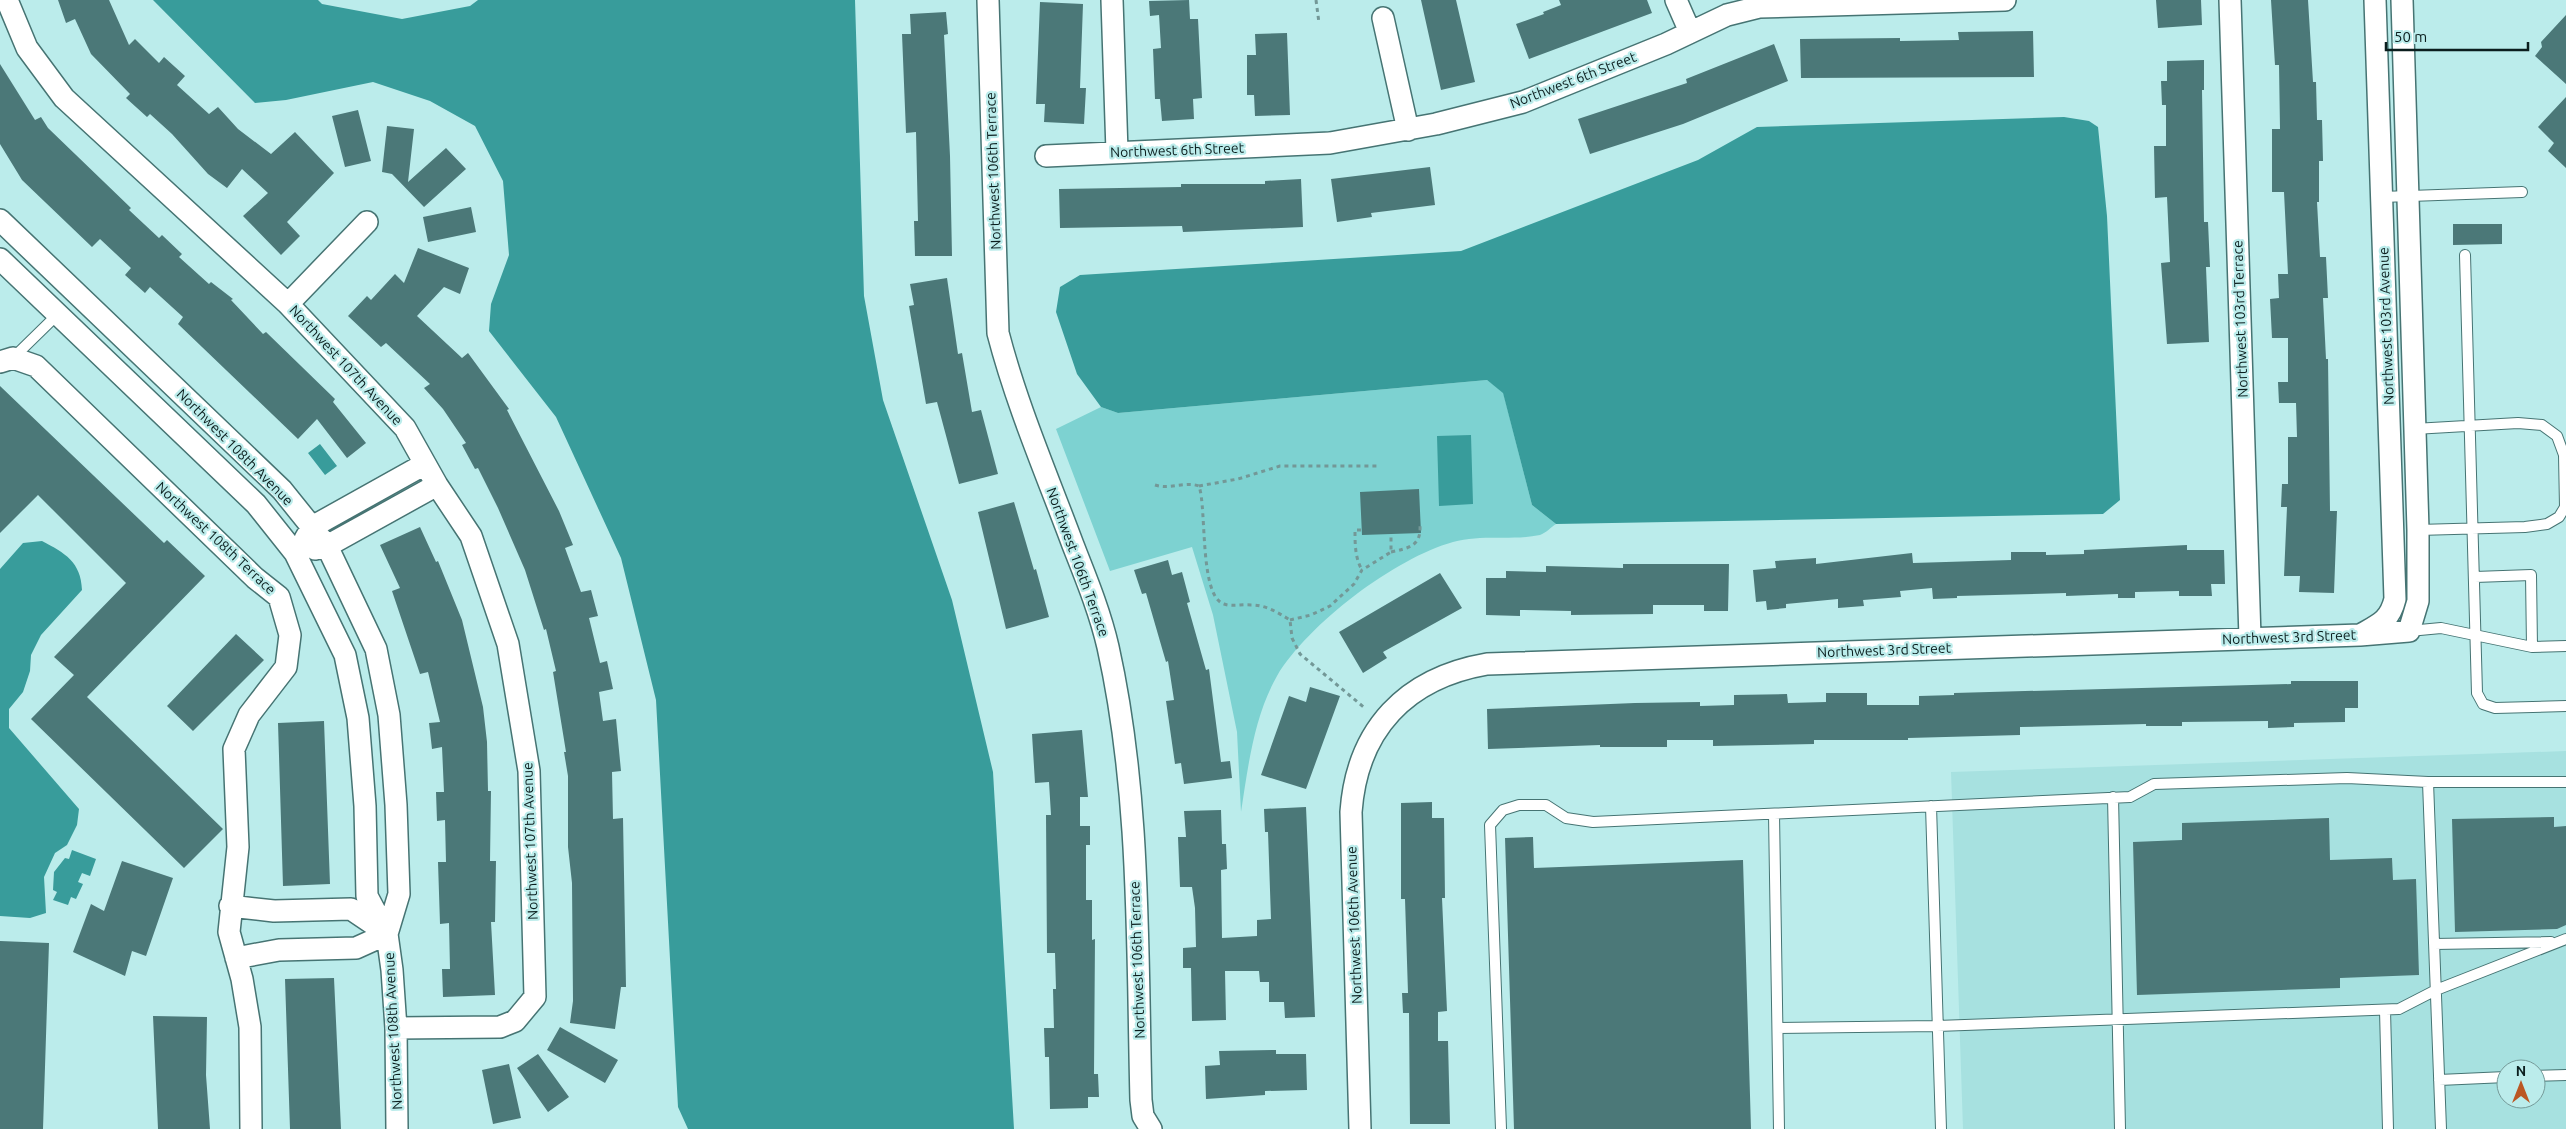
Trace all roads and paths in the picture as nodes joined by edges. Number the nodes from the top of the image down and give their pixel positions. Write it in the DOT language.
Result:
graph roads {
  1 [pos="7,0"];
  2 [pos="988,0"];
  3 [pos="1112,0"];
  4 [pos="1316,0"];
  5 [pos="1676,0"];
  6 [pos="2230,0"];
  7 [pos="2375,0"];
  8 [pos="2402,0"];
  9 [pos="2005,1"];
  10 [pos="1383,18"];
  11 [pos="1319,23"];
  12 [pos="1690,32"];
  13 [pos="1408,130"];
  14 [pos="1117,152"];
  15 [pos="1046,156"];
  16 [pos="2522,192"];
  17 [pos="2408,195"];
  18 [pos="2382,197"];
  19 [pos="0,220"];
  20 [pos="367,222"];
  21 [pos="2465,255"];
  22 [pos="0,259"];
  23 [pos="288,304"];
  24 [pos="58,314"];
  25 [pos="6,360"];
  26 [pos="2470,427"];
  27 [pos="2414,429"];
  28 [pos="425,464"];
  29 [pos="1377,466"];
  30 [pos="437,485"];
  31 [pos="1155,485"];
  32 [pos="1199,486"];
  33 [pos="1420,526"];
  34 [pos="312,528"];
  35 [pos="2473,529"];
  36 [pos="1361,530"];
  37 [pos="2418,530"];
  38 [pos="1392,534"];
  39 [pos="327,546"];
  40 [pos="1392,552"];
  41 [pos="295,553"];
  42 [pos="1362,570"];
  43 [pos="2475,577"];
  44 [pos="1290,620"];
  45 [pos="2409,631"];
  46 [pos="2360,635"];
  47 [pos="2477,635"];
  48 [pos="2250,638"];
  49 [pos="2566,646"];
  50 [pos="2532,647"];
  51 [pos="2566,706"];
  52 [pos="1372,718"];
  53 [pos="2428,782"];
  54 [pos="2566,782"];
  55 [pos="2113,797"];
  56 [pos="1931,806"];
  57 [pos="1774,814"];
  58 [pos="230,906"];
  59 [pos="388,934"];
  60 [pos="2563,941"];
  61 [pos="2434,944"];
  62 [pos="236,958"];
  63 [pos="2436,990"];
  64 [pos="2385,1010"];
  65 [pos="2118,1019"];
  66 [pos="1937,1026"];
  67 [pos="396,1028"];
  68 [pos="1778,1028"];
  69 [pos="2566,1075"];
  70 [pos="2546,1076"];
  71 [pos="2496,1077"];
  72 [pos="2439,1080"];
  73 [pos="250,1129"];
  74 [pos="398,1129"];
  75 [pos="1151,1129"];
  76 [pos="1360,1129"];
  77 [pos="1501,1129"];
  78 [pos="1779,1129"];
  79 [pos="1941,1129"];
  80 [pos="2120,1129"];
  81 [pos="2388,1129"];
  82 [pos="2441,1129"];
  1 -- 23 [label="street, Northwest 107th Avenue"];
  2 -- 75 [label="street, Northwest 106th Terrace"];
  3 -- 14 [label="street"];
  4 -- 11 [label="path"];
  5 -- 12 [label="street"];
  6 -- 48 [label="street, Northwest 103rd Terrace"];
  7 -- 18 [label="street, Northwest 103rd Avenue"];
  8 -- 17 [label="street, Northwest 103rd Avenue"];
  9 -- 12 [label="street, Northwest 6th Street"];
  10 -- 13 [label="street"];
  12 -- 13 [label="street, Northwest 6th Street"];
  13 -- 14 [label="street, Northwest 6th Street"];
  14 -- 15 [label="street, Northwest 6th Street"];
  16 -- 17 [label="lane"];
  17 -- 18 [label="lane"];
  17 -- 27 [label="street, Northwest 103rd Avenue"];
  18 -- 46 [label="street, Northwest 103rd Avenue"];
  19 -- 34 [label="street, Northwest 108th Avenue"];
  20 -- 23 [label="street"];
  21 -- 26 [label="lane"];
  22 -- 24 [label="street, Northwest 108th Avenue"];
  23 -- 28 [label="street, Northwest 107th Avenue"];
  24 -- 25 [label="lane"];
  24 -- 41 [label="street, Northwest 108th Avenue"];
  25 -- 58 [label="street, Northwest 108th Terrace"];
  26 -- 27 [label="lane"];
  26 -- 35 [label="lane"];
  26 -- 35 [label="lane"];
  27 -- 37 [label="street, Northwest 103rd Avenue"];
  28 -- 30 [label="street, Northwest 107th Avenue"];
  28 -- 34 [label="street"];
  29 -- 32 [label="path"];
  30 -- 39 [label="street"];
  30 -- 67 [label="street, Northwest 107th Avenue"];
  31 -- 32 [label="path"];
  32 -- 44 [label="path"];
  33 -- 40 [label="path"];
  34 -- 39 [label="street, Northwest 108th Avenue"];
  34 -- 41 [label="street"];
  35 -- 37 [label="lane"];
  35 -- 43 [label="lane"];
  36 -- 42 [label="path"];
  37 -- 45 [label="street, Northwest 103rd Avenue"];
  38 -- 40 [label="path"];
  39 -- 41 [label="street"];
  39 -- 59 [label="street, Northwest 108th Avenue"];
  40 -- 42 [label="path"];
  41 -- 59 [label="street, Northwest 108th Avenue"];
  42 -- 44 [label="path"];
  43 -- 47 [label="lane"];
  43 -- 50 [label="lane"];
  44 -- 52 [label="path"];
  45 -- 46 [label="street, Northwest 3rd Street"];
  45 -- 47 [label="lane"];
  46 -- 48 [label="street, Northwest 3rd Street"];
  47 -- 50 [label="lane"];
  47 -- 51 [label="lane"];
  48 -- 52 [label="street, Northwest 3rd Street"];
  49 -- 50 [label="lane"];
  52 -- 76 [label="street, Northwest 106th Avenue"];
  53 -- 54 [label="lane"];
  53 -- 55 [label="lane"];
  53 -- 61 [label="lane"];
  55 -- 56 [label="lane"];
  55 -- 65 [label="lane"];
  56 -- 57 [label="lane"];
  56 -- 66 [label="lane"];
  57 -- 68 [label="lane"];
  57 -- 77 [label="lane"];
  58 -- 59 [label="street"];
  58 -- 62 [label="street, Northwest 108th Terrace"];
  59 -- 62 [label="street"];
  59 -- 67 [label="street, Northwest 108th Avenue"];
  60 -- 61 [label="lane"];
  60 -- 63 [label="lane"];
  61 -- 63 [label="lane"];
  62 -- 73 [label="street, Northwest 108th Terrace"];
  63 -- 64 [label="lane"];
  63 -- 72 [label="lane"];
  64 -- 65 [label="lane"];
  64 -- 81 [label="lane"];
  65 -- 66 [label="lane"];
  65 -- 80 [label="lane"];
  66 -- 68 [label="lane"];
  66 -- 79 [label="lane"];
  67 -- 74 [label="street, Northwest 108th Avenue"];
  68 -- 78 [label="lane"];
  69 -- 70 [label="lane"];
  71 -- 72 [label="lane"];
  72 -- 82 [label="lane"];
}
